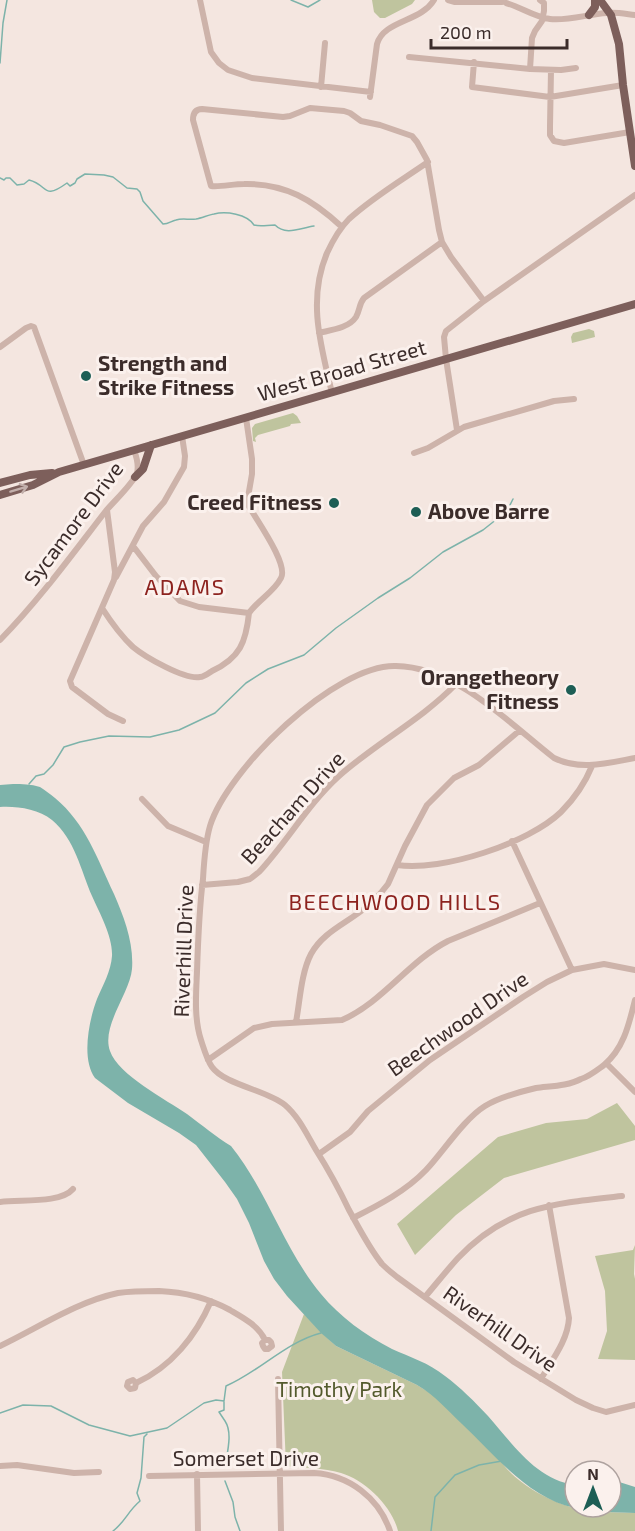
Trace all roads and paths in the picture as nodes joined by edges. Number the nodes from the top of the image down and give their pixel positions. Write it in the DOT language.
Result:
graph roads {
  1 [pos="200,0"];
  2 [pos="434,0"];
  3 [pos="448,0"];
  4 [pos="540,0"];
  5 [pos="595,0"];
  6 [pos="600,0"];
  7 [pos="609,12"];
  8 [pos="590,15"];
  9 [pos="635,15"];
  10 [pos="542,17"];
  11 [pos="325,43"];
  12 [pos="409,57"];
  13 [pos="474,62"];
  14 [pos="576,68"];
  15 [pos="530,69"];
  16 [pos="551,70"];
  17 [pos="623,86"];
  18 [pos="321,87"];
  19 [pos="550,97"];
  20 [pos="630,132"];
  21 [pos="428,162"];
  22 [pos="635,166"];
  23 [pos="635,195"];
  24 [pos="342,227"];
  25 [pos="442,242"];
  26 [pos="484,301"];
  27 [pos="635,304"];
  28 [pos="319,333"];
  29 [pos="0,347"];
  30 [pos="446,359"];
  31 [pos="332,393"];
  32 [pos="574,399"];
  33 [pos="246,418"];
  34 [pos="458,430"];
  35 [pos="182,436"];
  36 [pos="151,445"];
  37 [pos="134,450"];
  38 [pos="414,453"];
  39 [pos="84,465"];
  40 [pos="59,472"];
  41 [pos="135,477"];
  42 [pos="0,483"];
  43 [pos="0,495"];
  44 [pos="107,510"];
  45 [pos="133,546"];
  46 [pos="114,580"];
  47 [pos="102,608"];
  48 [pos="249,613"];
  49 [pos="0,640"];
  50 [pos="456,684"];
  51 [pos="123,721"];
  52 [pos="519,731"];
  53 [pos="635,758"];
  54 [pos="592,766"];
  55 [pos="142,799"];
  56 [pos="206,842"];
  57 [pos="512,842"];
  58 [pos="397,865"];
  59 [pos="202,885"];
  60 [pos="540,903"];
  61 [pos="572,970"];
  62 [pos="635,970"];
  63 [pos="635,1000"];
  64 [pos="296,1023"];
  65 [pos="208,1060"];
  66 [pos="606,1063"];
  67 [pos="635,1092"];
  68 [pos="319,1154"];
  69 [pos="73,1188"];
  70 [pos="622,1196"];
  71 [pos="0,1202"];
  72 [pos="549,1205"];
  73 [pos="353,1218"];
  74 [pos="425,1297"];
  75 [pos="211,1301"];
  76 [pos="265,1340"];
  77 [pos="0,1346"];
  78 [pos="279,1379"];
  79 [pos="542,1379"];
  80 [pos="136,1383"];
  81 [pos="635,1405"];
  82 [pos="0,1466"];
  83 [pos="99,1472"];
  84 [pos="197,1474"];
  85 [pos="280,1474"];
  86 [pos="149,1476"];
  87 [pos="198,1531"];
  88 [pos="281,1531"];
  89 [pos="390,1531"];
  1 -- 18 [label="street"];
  2 -- 18 [label="street"];
  3 -- 10 [label="street"];
  4 -- 10 [label="street"];
  5 -- 8 [label="main road"];
  6 -- 7 [label="main road"];
  7 -- 8 [label="street"];
  7 -- 9 [label="street"];
  7 -- 17 [label="main road"];
  8 -- 10 [label="street"];
  10 -- 15 [label="street"];
  11 -- 18 [label="street"];
  12 -- 13 [label="street"];
  13 -- 15 [label="street"];
  13 -- 19 [label="street"];
  14 -- 16 [label="street"];
  15 -- 16 [label="street"];
  16 -- 19 [label="street"];
  17 -- 19 [label="street"];
  17 -- 20 [label="main road"];
  19 -- 20 [label="street"];
  20 -- 22 [label="main road"];
  21 -- 24 [label="street"];
  21 -- 24 [label="street"];
  21 -- 25 [label="street"];
  23 -- 26 [label="street"];
  24 -- 28 [label="street"];
  25 -- 26 [label="street"];
  25 -- 28 [label="street"];
  26 -- 30 [label="street"];
  27 -- 30 [label="main road, West Broad Street"];
  28 -- 31 [label="street"];
  29 -- 39 [label="street"];
  30 -- 31 [label="main road, West Broad Street"];
  30 -- 34 [label="street"];
  31 -- 33 [label="main road, West Broad Street"];
  32 -- 34 [label="street"];
  33 -- 35 [label="main road, West Broad Street"];
  33 -- 48 [label="street"];
  34 -- 38 [label="street"];
  35 -- 36 [label="main road, West Broad Street"];
  35 -- 45 [label="street"];
  36 -- 37 [label="main road, West Broad Street"];
  36 -- 41 [label="main road"];
  37 -- 39 [label="main road, West Broad Street"];
  37 -- 41 [label="street, Sycamore Drive"];
  39 -- 40 [label="main road, West Broad Street"];
  40 -- 42 [label="main road, West Broad Street"];
  43 -- 40 [label="main road, West Broad Street, one-way"];
  41 -- 44 [label="street, Sycamore Drive"];
  44 -- 46 [label="street"];
  44 -- 49 [label="street, Sycamore Drive"];
  45 -- 46 [label="street"];
  45 -- 48 [label="street"];
  46 -- 47 [label="street"];
  47 -- 48 [label="street"];
  47 -- 51 [label="street"];
  50 -- 52 [label="street, Riverhill Drive"];
  50 -- 56 [label="street, Riverhill Drive"];
  50 -- 59 [label="street, Beacham Drive"];
  52 -- 54 [label="street, Riverhill Drive"];
  52 -- 58 [label="street"];
  53 -- 54 [label="street, Riverhill Drive"];
  54 -- 57 [label="street"];
  55 -- 56 [label="street"];
  56 -- 59 [label="street, Riverhill Drive"];
  57 -- 58 [label="street"];
  57 -- 60 [label="street"];
  58 -- 64 [label="street"];
  59 -- 65 [label="street, Riverhill Drive"];
  60 -- 61 [label="street"];
  60 -- 64 [label="street"];
  61 -- 62 [label="street, Beechwood Drive"];
  61 -- 68 [label="street, Beechwood Drive"];
  63 -- 66 [label="street"];
  64 -- 65 [label="street"];
  65 -- 68 [label="street, Riverhill Drive"];
  66 -- 67 [label="street"];
  66 -- 73 [label="street"];
  68 -- 73 [label="street, Riverhill Drive"];
  69 -- 71 [label="street"];
  70 -- 72 [label="street"];
  72 -- 74 [label="street"];
  72 -- 79 [label="street"];
  73 -- 74 [label="street, Riverhill Drive"];
  74 -- 79 [label="street, Riverhill Drive"];
  75 -- 76 [label="street"];
  75 -- 77 [label="street"];
  75 -- 80 [label="street"];
  78 -- 85 [label="street"];
  79 -- 81 [label="street, Riverhill Drive"];
  82 -- 83 [label="street"];
  84 -- 85 [label="street, Somerset Drive"];
  84 -- 86 [label="street, Somerset Drive"];
  84 -- 87 [label="street"];
  85 -- 88 [label="street"];
  85 -- 89 [label="street, Somerset Drive"];
}
